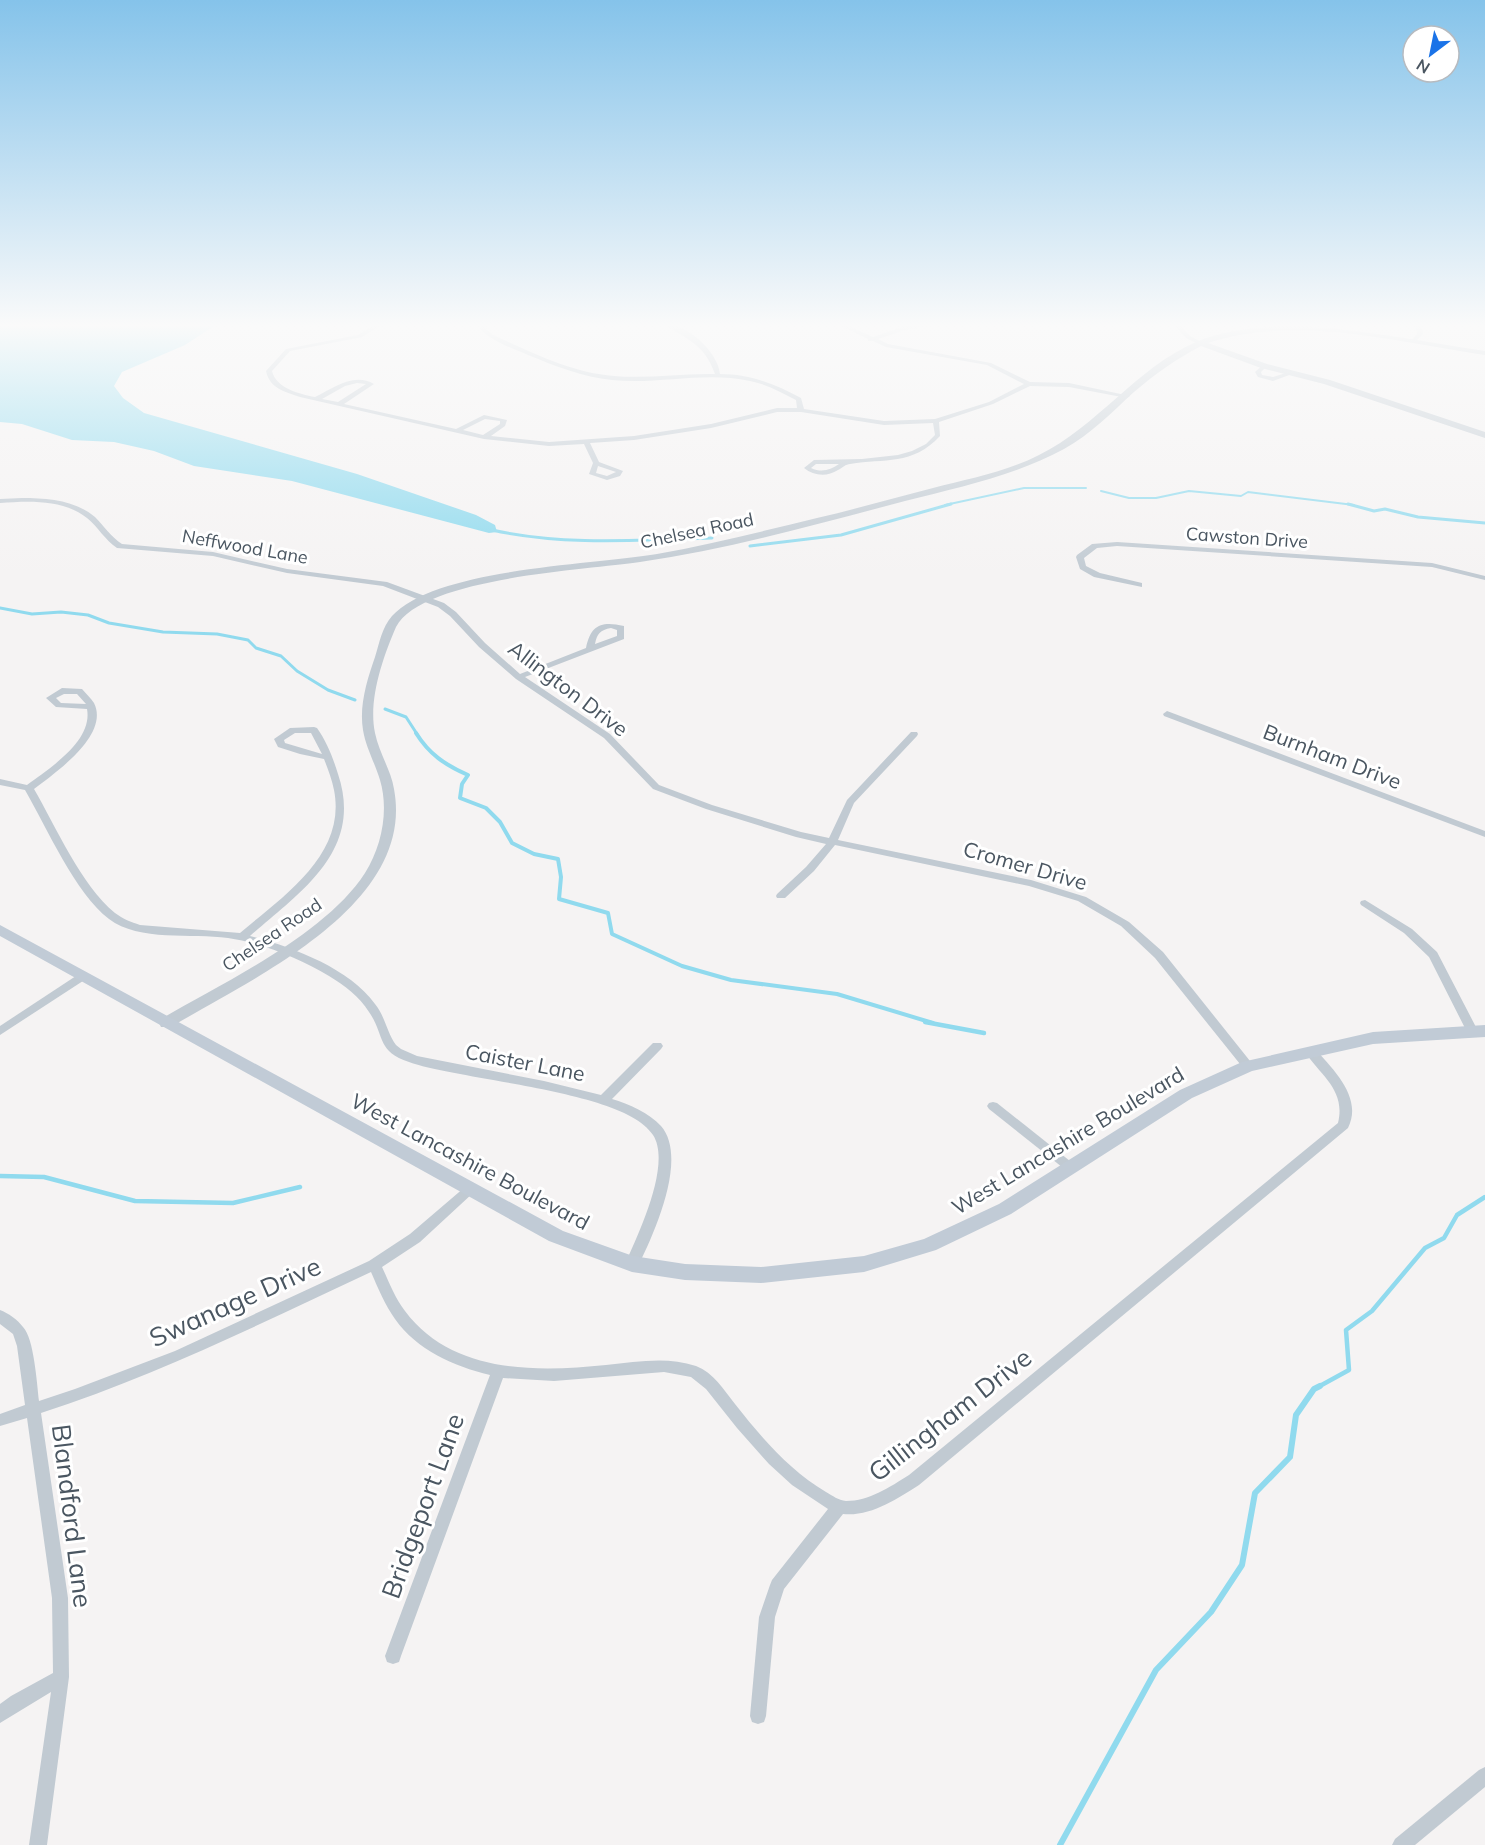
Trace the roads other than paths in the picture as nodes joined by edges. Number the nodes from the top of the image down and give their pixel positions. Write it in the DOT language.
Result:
graph roads {
  1 [pos="360,409"];
  2 [pos="972,409"];
  3 [pos="1111,409"];
  4 [pos="1408,409"];
  5 [pos="801,410"];
  6 [pos="936,421"];
  7 [pos="457,432"];
  8 [pos="1485,435"];
  9 [pos="484,437"];
  10 [pos="587,443"];
  11 [pos="596,463"];
  12 [pos="843,464"];
  13 [pos="0,501"];
  14 [pos="1485,578"];
  15 [pos="1139,585"];
  16 [pos="426,599"];
  17 [pos="590,649"];
  18 [pos="519,677"];
  19 [pos="90,706"];
  20 [pos="1167,714"];
  21 [pos="914,734"];
  22 [pos="327,757"];
  23 [pos="0,782"];
  24 [pos="29,788"];
  25 [pos="1485,834"];
  26 [pos="831,844"];
  27 [pos="781,896"];
  28 [pos="1365,903"];
  29 [pos="0,930"];
  30 [pos="242,937"];
  31 [pos="283,952"];
  32 [pos="82,976"];
  33 [pos="166,1023"];
  34 [pos="0,1031"];
  35 [pos="1479,1031"];
  36 [pos="657,1046"];
  37 [pos="1311,1052"];
  38 [pos="1248,1066"];
  39 [pos="605,1099"];
  40 [pos="993,1106"];
  41 [pos="1071,1168"];
  42 [pos="469,1190"];
  43 [pos="632,1264"];
  44 [pos="374,1265"];
  45 [pos="0,1316"];
  46 [pos="498,1373"];
  47 [pos="33,1409"];
  48 [pos="0,1420"];
  49 [pos="839,1507"];
  50 [pos="393,1656"];
  51 [pos="61,1677"];
  52 [pos="0,1715"];
  53 [pos="758,1716"];
  54 [pos="1485,1776"];
  55 [pos="38,1845"];
  56 [pos="1401,1845"];
  1 -- 7 [label="street"];
  2 -- 6 [label="street"];
  3 -- 16 [label="street, Chelsea Road"];
  4 -- 8 [label="street"];
  5 -- 6 [label="street"];
  5 -- 10 [label="street"];
  6 -- 12 [label="street"];
  7 -- 9 [label="street"];
  7 -- 9 [label="street"];
  9 -- 10 [label="street"];
  10 -- 11 [label="street"];
  13 -- 16 [label="street, Neffwood Lane"];
  14 -- 15 [label="street, Cawston Drive"];
  16 -- 18 [label="street, Allington Drive"];
  16 -- 31 [label="street, Chelsea Road"];
  17 -- 18 [label="street"];
  18 -- 26 [label="street, Allington Drive"];
  19 -- 24 [label="street"];
  20 -- 25 [label="street, Burnham Drive"];
  21 -- 26 [label="street"];
  22 -- 22 [label="street"];
  22 -- 30 [label="street"];
  23 -- 24 [label="street"];
  24 -- 30 [label="street, Caister Lane"];
  26 -- 27 [label="street"];
  26 -- 38 [label="street, Cromer Drive"];
  28 -- 35 [label="street"];
  29 -- 32 [label="main road, West Lancashire Boulevard"];
  30 -- 31 [label="street, Caister Lane"];
  31 -- 33 [label="street, Chelsea Road"];
  31 -- 39 [label="street, Caister Lane"];
  32 -- 33 [label="main road, West Lancashire Boulevard"];
  32 -- 34 [label="street"];
  33 -- 42 [label="main road, West Lancashire Boulevard"];
  35 -- 37 [label="main road, West Lancashire Boulevard"];
  36 -- 39 [label="street"];
  37 -- 38 [label="main road, West Lancashire Boulevard"];
  37 -- 49 [label="street, Gillingham Drive"];
  38 -- 41 [label="main road, West Lancashire Boulevard"];
  39 -- 43 [label="street, Caister Lane"];
  40 -- 41 [label="street"];
  41 -- 43 [label="main road, West Lancashire Boulevard"];
  42 -- 43 [label="main road, West Lancashire Boulevard"];
  42 -- 44 [label="street, Swanage Drive"];
  44 -- 46 [label="street"];
  44 -- 47 [label="street, Swanage Drive"];
  45 -- 47 [label="street, Blandford Lane"];
  46 -- 49 [label="street"];
  46 -- 50 [label="street, Bridgeport Lane"];
  47 -- 48 [label="street, Swanage Drive"];
  47 -- 51 [label="street, Blandford Lane"];
  49 -- 53 [label="street"];
  51 -- 52 [label="street"];
  51 -- 55 [label="street, Blandford Lane"];
  54 -- 56 [label="street"];
}
